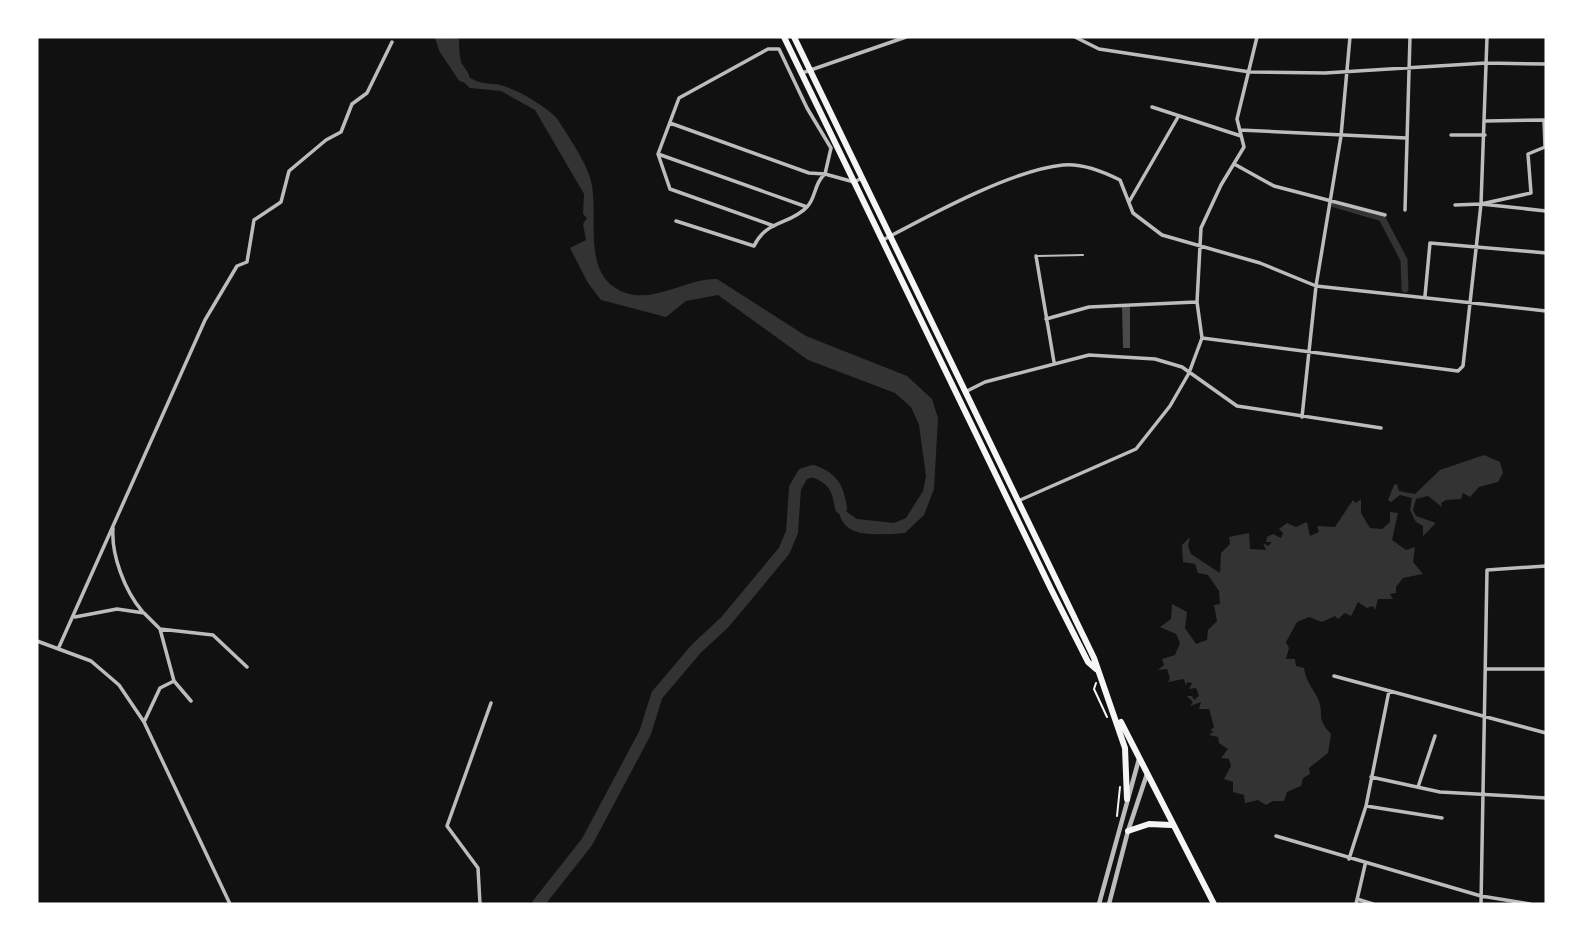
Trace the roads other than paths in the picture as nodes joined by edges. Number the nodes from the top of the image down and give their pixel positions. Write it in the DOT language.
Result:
graph roads {
  1 [pos="784,37"];
  2 [pos="794,37"];
  3 [pos="906,37"];
  4 [pos="1075,37"];
  5 [pos="1257,37"];
  6 [pos="1350,37"];
  7 [pos="1410,37"];
  8 [pos="1487,37"];
  9 [pos="392,42"];
  10 [pos="1486,63"];
  11 [pos="1546,64"];
  12 [pos="1410,68"];
  13 [pos="810,70"];
  14 [pos="1345,71"];
  15 [pos="1250,72"];
  16 [pos="802,74"];
  17 [pos="818,87"];
  18 [pos="810,91"];
  19 [pos="1152,107"];
  20 [pos="1178,117"];
  21 [pos="1486,121"];
  22 [pos="670,123"];
  23 [pos="1240,130"];
  24 [pos="1341,135"];
  25 [pos="1451,135"];
  26 [pos="1485,135"];
  27 [pos="1241,136"];
  28 [pos="1406,138"];
  29 [pos="658,154"];
  30 [pos="1235,165"];
  31 [pos="825,174"];
  32 [pos="862,178"];
  33 [pos="854,182"];
  34 [pos="1330,201"];
  35 [pos="1129,202"];
  36 [pos="1481,204"];
  37 [pos="1455,205"];
  38 [pos="807,207"];
  39 [pos="1405,210"];
  40 [pos="1546,211"];
  41 [pos="1385,215"];
  42 [pos="676,221"];
  43 [pos="774,226"];
  44 [pos="886,238"];
  45 [pos="1200,246"];
  46 [pos="1476,246"];
  47 [pos="1546,253"];
  48 [pos="1083,255"];
  49 [pos="1036,256"];
  50 [pos="904,275"];
  51 [pos="1316,286"];
  52 [pos="1425,296"];
  53 [pos="1197,302"];
  54 [pos="1470,302"];
  55 [pos="1546,311"];
  56 [pos="1046,319"];
  57 [pos="1202,338"];
  58 [pos="1308,352"];
  59 [pos="1054,362"];
  60 [pos="1189,373"];
  61 [pos="967,391"];
  62 [pos="1302,417"];
  63 [pos="1381,428"];
  64 [pos="1014,502"];
  65 [pos="114,522"];
  66 [pos="1546,566"];
  67 [pos="144,612"];
  68 [pos="75,617"];
  69 [pos="160,629"];
  70 [pos="37,641"];
  71 [pos="60,647"];
  72 [pos="247,667"];
  73 [pos="1487,669"];
  74 [pos="1546,669"];
  75 [pos="1334,676"];
  76 [pos="174,681"];
  77 [pos="1390,691"];
  78 [pos="1110,700"];
  79 [pos="191,701"];
  80 [pos="491,703"];
  81 [pos="1484,716"];
  82 [pos="144,722"];
  83 [pos="1546,733"];
  84 [pos="1436,736"];
  85 [pos="1139,758"];
  86 [pos="1147,774"];
  87 [pos="1371,777"];
  88 [pos="1418,787"];
  89 [pos="1482,795"];
  90 [pos="1127,799"];
  91 [pos="1546,799"];
  92 [pos="1366,806"];
  93 [pos="1442,818"];
  94 [pos="1171,825"];
  95 [pos="1128,831"];
  96 [pos="1276,836"];
  97 [pos="1349,859"];
  98 [pos="1365,865"];
  99 [pos="1481,896"];
  100 [pos="1357,902"];
  101 [pos="230,904"];
  102 [pos="480,904"];
  103 [pos="1099,904"];
  104 [pos="1109,904"];
  105 [pos="1214,904"];
  106 [pos="1373,904"];
  107 [pos="1481,904"];
  108 [pos="1530,904"];
  1 -- 16 [label="highway"];
  2 -- 13 [label="highway"];
  3 -- 13 [label="street"];
  4 -- 15 [label="street"];
  5 -- 15 [label="street"];
  6 -- 14 [label="street"];
  7 -- 12 [label="street"];
  8 -- 10 [label="street"];
  9 -- 65 [label="street"];
  10 -- 11 [label="street"];
  10 -- 12 [label="street"];
  10 -- 21 [label="street"];
  12 -- 14 [label="street"];
  12 -- 28 [label="street"];
  13 -- 16 [label="street"];
  13 -- 17 [label="highway"];
  14 -- 15 [label="street"];
  14 -- 24 [label="street"];
  15 -- 23 [label="street"];
  16 -- 18 [label="highway"];
  17 -- 18 [label="highway"];
  17 -- 32 [label="highway"];
  18 -- 33 [label="highway"];
  19 -- 20 [label="street"];
  20 -- 27 [label="street"];
  20 -- 35 [label="street"];
  21 -- 26 [label="street"];
  21 -- 36 [label="street"];
  22 -- 29 [label="street"];
  22 -- 31 [label="street"];
  22 -- 31 [label="street"];
  23 -- 24 [label="street"];
  23 -- 27 [label="street"];
  24 -- 28 [label="street"];
  24 -- 34 [label="street"];
  25 -- 26 [label="street"];
  26 -- 36 [label="street"];
  27 -- 30 [label="street"];
  28 -- 39 [label="street"];
  29 -- 38 [label="street"];
  29 -- 43 [label="street"];
  30 -- 34 [label="street"];
  30 -- 45 [label="street"];
  31 -- 33 [label="street"];
  31 -- 38 [label="street"];
  32 -- 33 [label="street"];
  32 -- 44 [label="highway"];
  33 -- 44 [label="highway"];
  34 -- 41 [label="street"];
  34 -- 51 [label="street"];
  35 -- 44 [label="street"];
  35 -- 45 [label="street"];
  36 -- 37 [label="street"];
  36 -- 40 [label="street"];
  36 -- 46 [label="street"];
  38 -- 43 [label="street"];
  42 -- 43 [label="street"];
  44 -- 50 [label="highway"];
  45 -- 51 [label="street"];
  45 -- 53 [label="street"];
  46 -- 47 [label="street"];
  46 -- 52 [label="street"];
  46 -- 54 [label="street"];
  48 -- 49 [label="lane"];
  49 -- 56 [label="street"];
  50 -- 61 [label="highway"];
  50 -- 64 [label="highway"];
  51 -- 52 [label="street"];
  51 -- 58 [label="street"];
  52 -- 54 [label="street"];
  53 -- 56 [label="street"];
  53 -- 57 [label="street"];
  54 -- 55 [label="street"];
  54 -- 58 [label="street"];
  56 -- 59 [label="street"];
  57 -- 58 [label="street"];
  57 -- 60 [label="street"];
  58 -- 62 [label="street"];
  59 -- 60 [label="street"];
  59 -- 61 [label="street"];
  60 -- 62 [label="street"];
  60 -- 64 [label="street"];
  61 -- 64 [label="highway"];
  62 -- 63 [label="street"];
  64 -- 78 [label="highway"];
  65 -- 67 [label="street"];
  65 -- 68 [label="street"];
  66 -- 73 [label="street"];
  67 -- 68 [label="street"];
  67 -- 69 [label="street"];
  68 -- 71 [label="street"];
  69 -- 72 [label="street"];
  69 -- 76 [label="street"];
  70 -- 71 [label="street"];
  71 -- 82 [label="street"];
  73 -- 74 [label="street"];
  73 -- 81 [label="street"];
  75 -- 77 [label="street"];
  76 -- 79 [label="street"];
  76 -- 82 [label="street"];
  77 -- 81 [label="street"];
  77 -- 87 [label="street"];
  78 -- 85 [label="highway"];
  78 -- 90 [label="highway"];
  80 -- 102 [label="street"];
  81 -- 83 [label="street"];
  81 -- 89 [label="street"];
  82 -- 101 [label="street"];
  84 -- 88 [label="street"];
  85 -- 86 [label="highway"];
  85 -- 90 [label="street"];
  86 -- 94 [label="highway"];
  86 -- 95 [label="street"];
  87 -- 88 [label="street"];
  87 -- 92 [label="street"];
  88 -- 89 [label="street"];
  89 -- 91 [label="street"];
  89 -- 99 [label="street"];
  90 -- 103 [label="street"];
  92 -- 93 [label="street"];
  92 -- 97 [label="street"];
  94 -- 95 [label="highway"];
  94 -- 105 [label="highway"];
  95 -- 104 [label="street"];
  96 -- 97 [label="street"];
  97 -- 98 [label="street"];
  98 -- 99 [label="street"];
  98 -- 100 [label="street"];
  99 -- 107 [label="street"];
  99 -- 108 [label="street"];
  100 -- 106 [label="street"];
}
